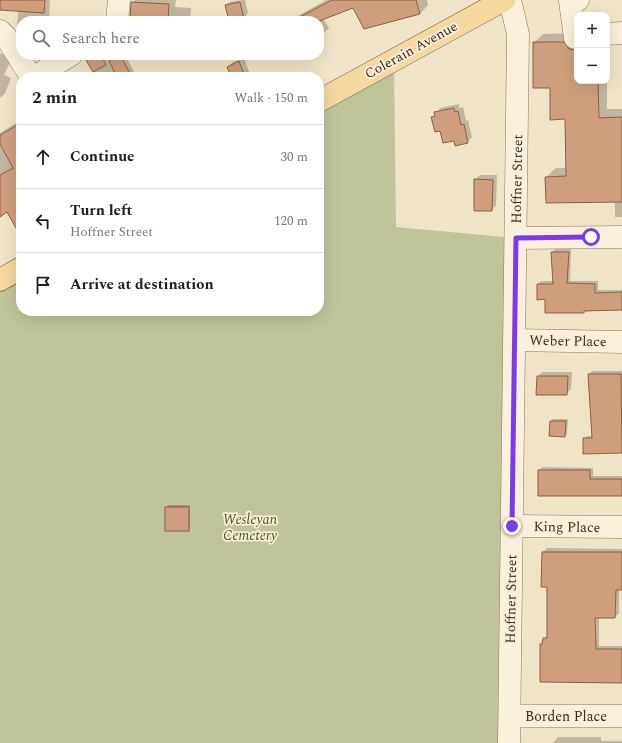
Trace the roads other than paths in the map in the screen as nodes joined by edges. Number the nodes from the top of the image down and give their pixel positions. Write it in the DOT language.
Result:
graph roads {
  1 [pos="119,0"];
  2 [pos="504,0"];
  3 [pos="510,0"];
  4 [pos="578,0"];
  5 [pos="117,16"];
  6 [pos="0,31"];
  7 [pos="574,31"];
  8 [pos="622,33"];
  9 [pos="610,34"];
  10 [pos="16,52"];
  11 [pos="21,60"];
  12 [pos="63,60"];
  13 [pos="28,72"];
  14 [pos="42,72"];
  15 [pos="324,98"];
  16 [pos="622,237"];
  17 [pos="516,238"];
  18 [pos="16,271"];
  19 [pos="0,280"];
  20 [pos="515,340"];
  21 [pos="622,342"];
  22 [pos="512,526"];
  23 [pos="622,527"];
  24 [pos="510,716"];
  25 [pos="622,716"];
  26 [pos="509,743"];
  1 -- 5 [label="street"];
  2 -- 15 [label="main road, Colerain Avenue"];
  3 -- 17 [label="street, Hoffner Street"];
  4 -- 7 [label="street"];
  6 -- 10 [label="street"];
  8 -- 9 [label="street"];
  11 -- 13 [label="street"];
  12 -- 14 [label="street"];
  16 -- 17 [label="street"];
  17 -- 20 [label="street, Hoffner Street"];
  18 -- 19 [label="main road"];
  20 -- 21 [label="street, Weber Place"];
  20 -- 22 [label="street, Hoffner Street"];
  22 -- 23 [label="street, King Place"];
  22 -- 24 [label="street, Hoffner Street"];
  24 -- 25 [label="street, Borden Place"];
  24 -- 26 [label="street, Hoffner Street"];
}
